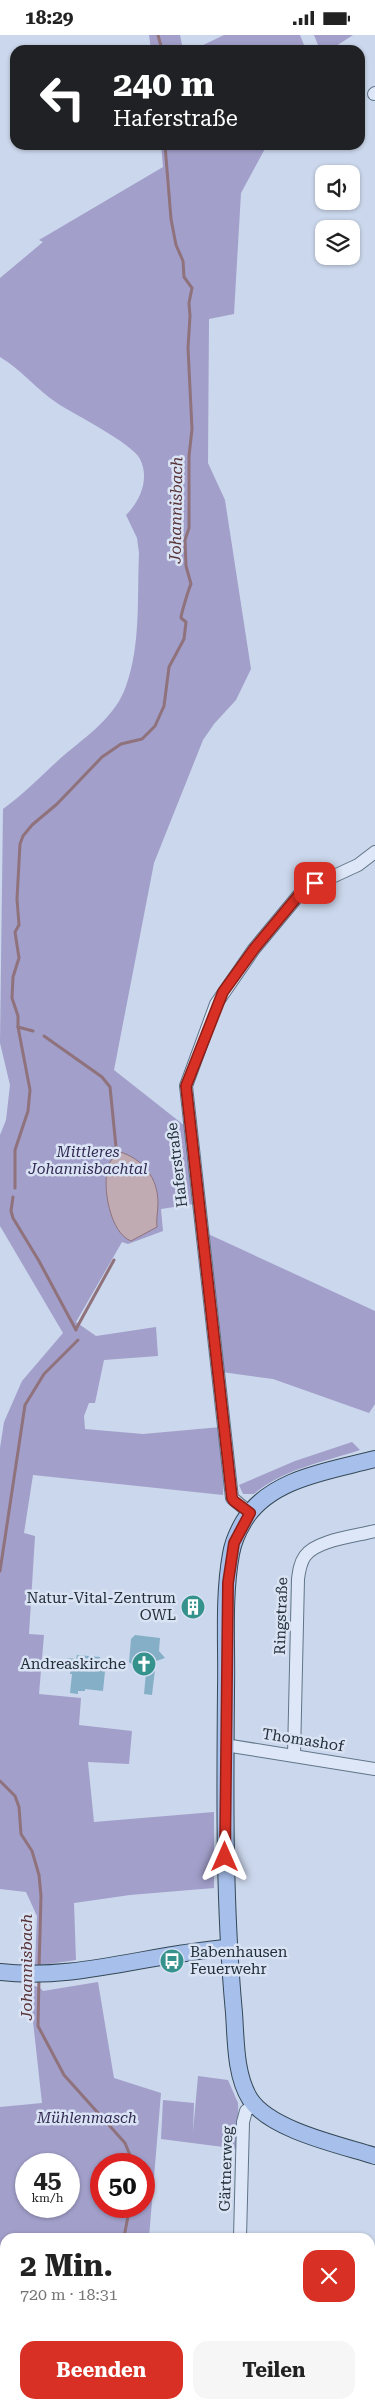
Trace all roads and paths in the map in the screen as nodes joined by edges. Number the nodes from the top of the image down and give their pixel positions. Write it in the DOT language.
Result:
graph roads {
  1 [pos="375,852"];
  2 [pos="375,1459"];
  3 [pos="250,1513"];
  4 [pos="375,1531"];
  5 [pos="226,1745"];
  6 [pos="294,1755"];
  7 [pos="375,1769"];
  8 [pos="228,1948"];
  9 [pos="0,1972"];
  10 [pos="254,2104"];
  11 [pos="375,2157"];
  12 [pos="240,2233"];
  1 -- 3 [label="street, Haferstraße"];
  2 -- 3 [label="main road"];
  3 -- 5 [label="main road"];
  4 -- 6 [label="street, Ringstraße"];
  5 -- 6 [label="street, Thomashof"];
  5 -- 8 [label="main road"];
  6 -- 7 [label="street, Thomashof"];
  8 -- 9 [label="main road"];
  8 -- 10 [label="main road"];
  10 -- 11 [label="main road"];
  10 -- 12 [label="street, Gärtnerweg"];
}
